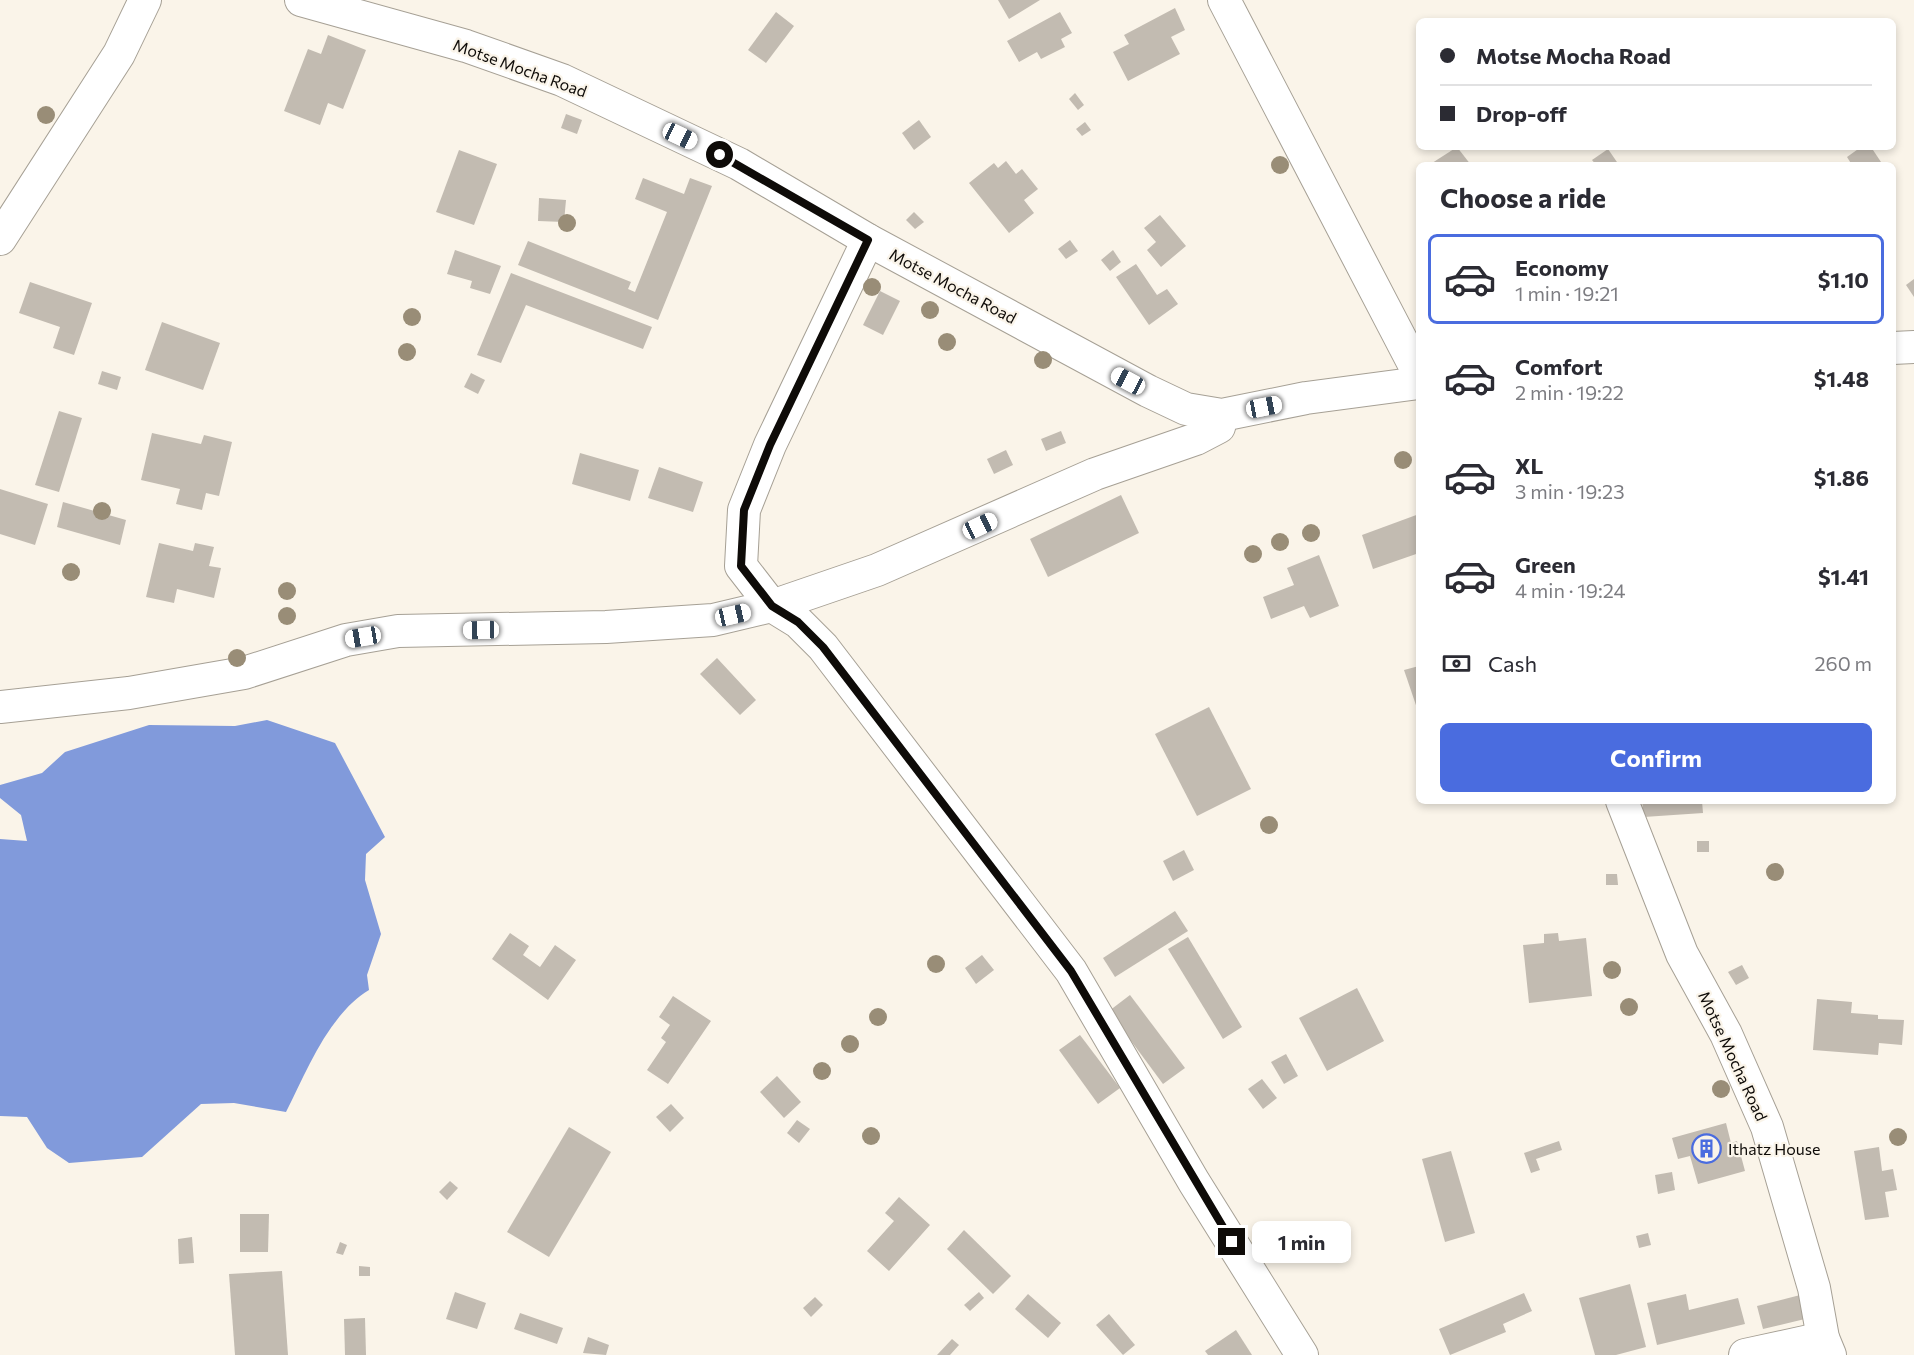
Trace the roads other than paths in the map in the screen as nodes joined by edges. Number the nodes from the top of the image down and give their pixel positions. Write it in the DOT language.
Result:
graph roads {
  1 [pos="145,0"];
  2 [pos="301,0"];
  3 [pos="1224,0"];
  4 [pos="0,239"];
  5 [pos="868,240"];
  6 [pos="1914,347"];
  7 [pos="1896,348"];
  8 [pos="1416,368"];
  9 [pos="1416,383"];
  10 [pos="1222,415"];
  11 [pos="772,606"];
  12 [pos="0,707"];
  13 [pos="1623,804"];
  14 [pos="1827,1347"];
  15 [pos="1302,1355"];
  16 [pos="1745,1355"];
  1 -- 4 [label="street"];
  2 -- 5 [label="street, Motse Mocha Road"];
  3 -- 8 [label="street"];
  5 -- 10 [label="street, Motse Mocha Road"];
  5 -- 11 [label="street"];
  6 -- 7 [label="street"];
  9 -- 10 [label="street, Motse Mocha Road"];
  10 -- 11 [label="street"];
  11 -- 12 [label="street"];
  11 -- 15 [label="street"];
  13 -- 14 [label="street, Motse Mocha Road"];
  14 -- 16 [label="street"];
}
